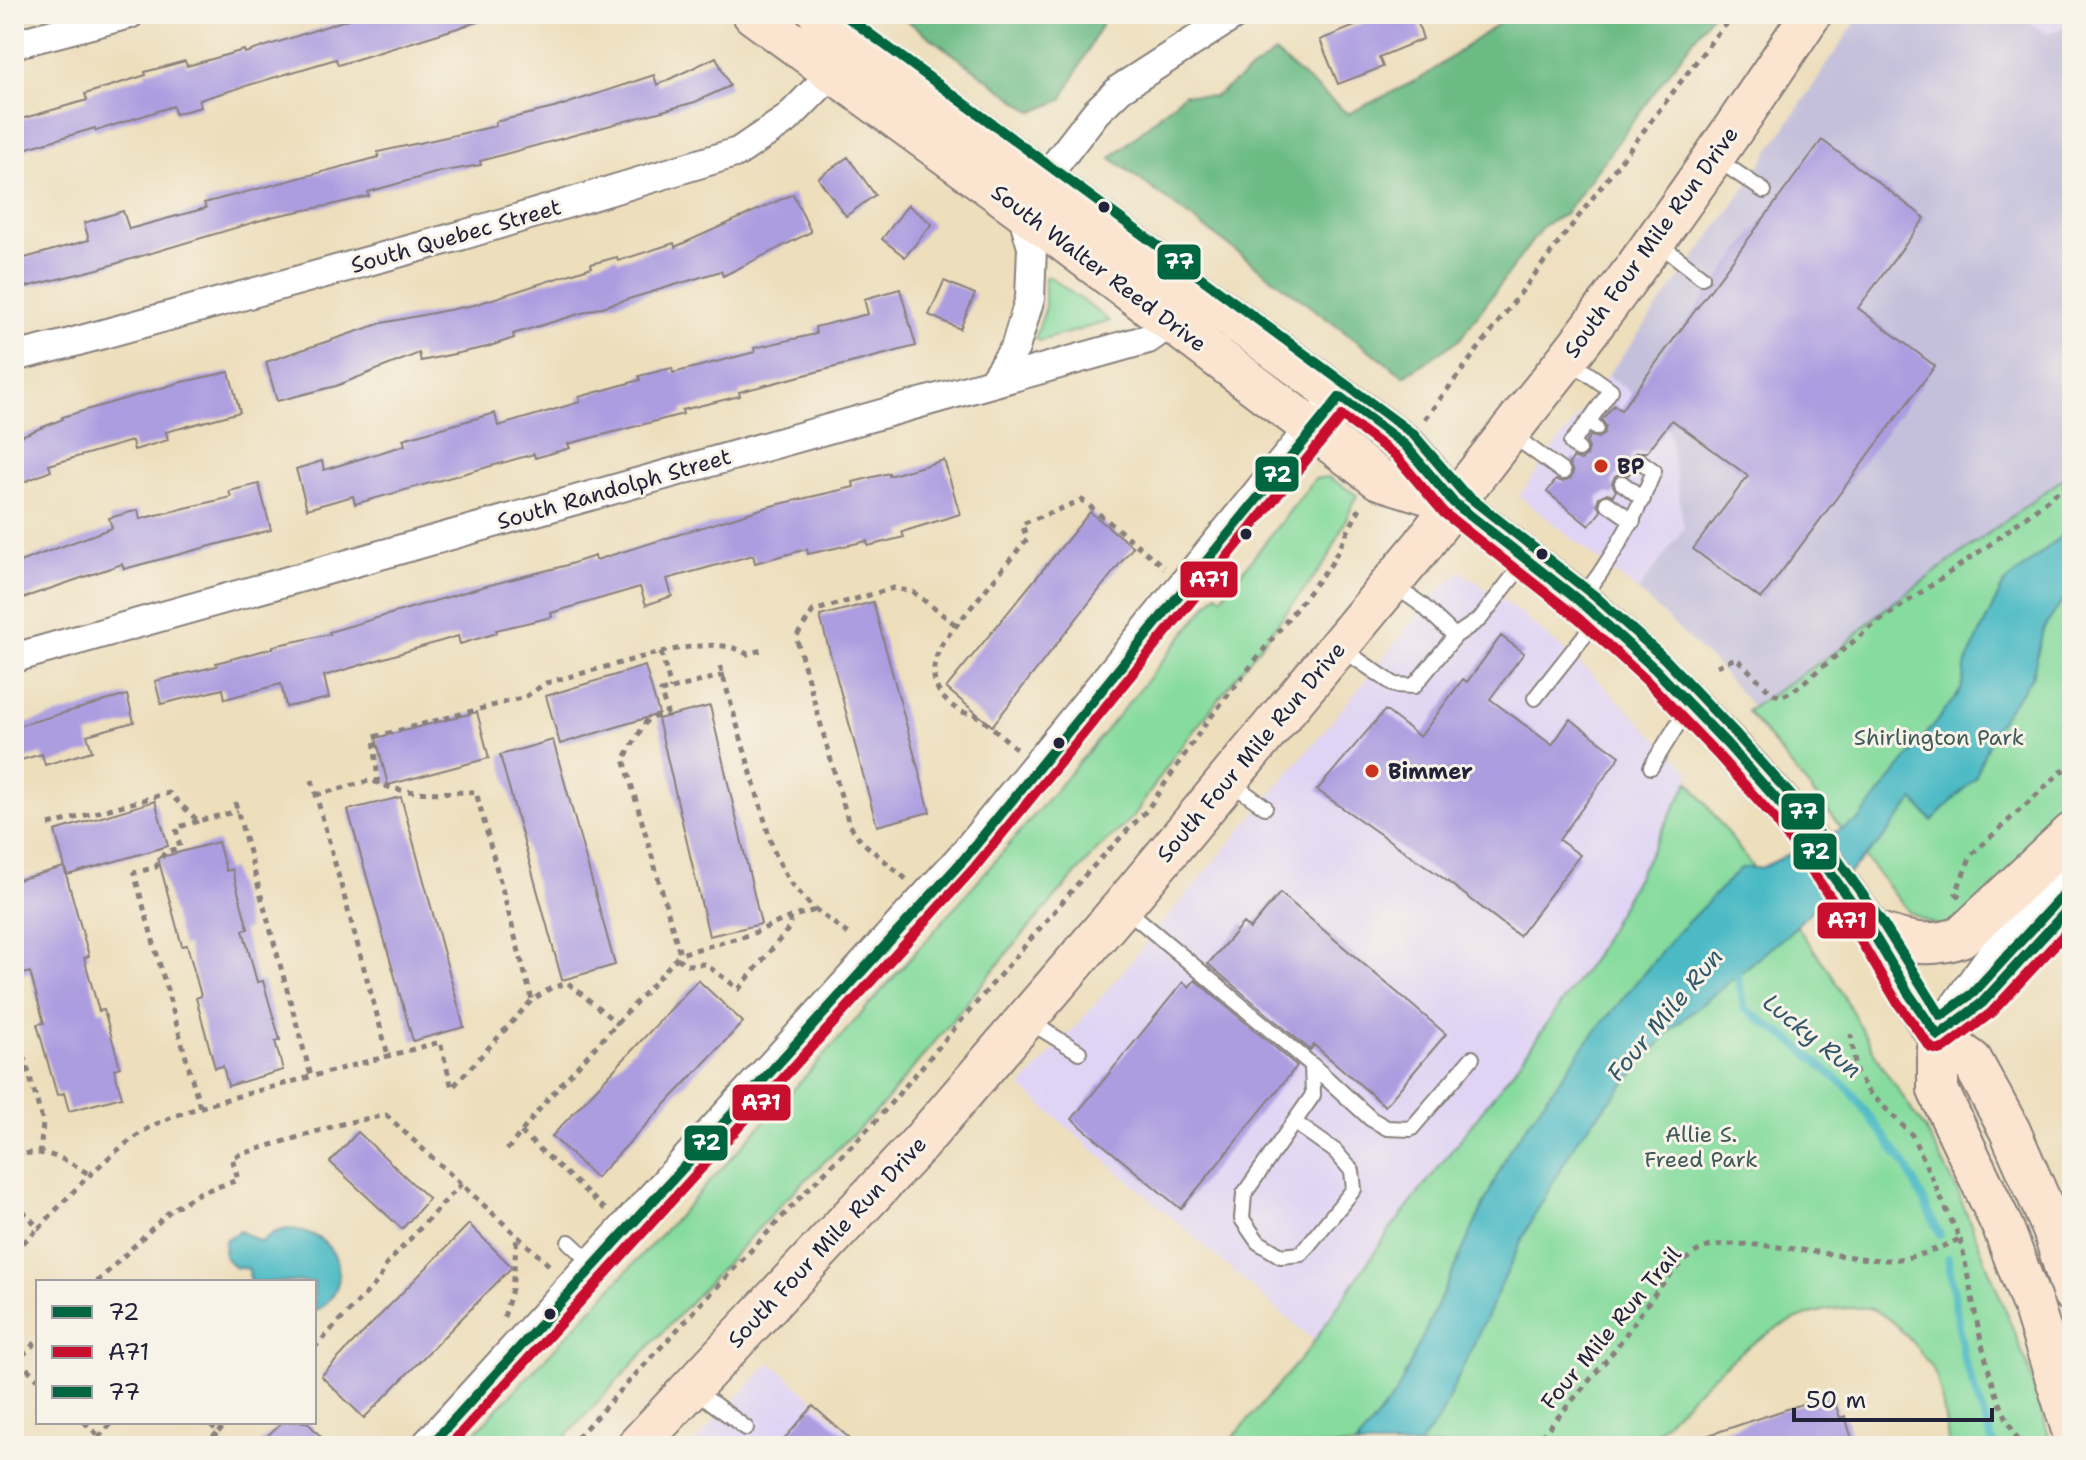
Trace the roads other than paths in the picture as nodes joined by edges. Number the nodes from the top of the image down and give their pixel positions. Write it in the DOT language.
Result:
graph roads {
  1 [pos="130,14"];
  2 [pos="753,14"];
  3 [pos="819,14"];
  4 [pos="1236,14"];
  5 [pos="1811,14"];
  6 [pos="14,44"];
  7 [pos="861,45"];
  8 [pos="833,73"];
  9 [pos="1715,158"];
  10 [pos="1764,191"];
  11 [pos="1033,194"];
  12 [pos="1655,240"];
  13 [pos="1702,277"];
  14 [pos="1197,291"];
  15 [pos="1172,322"];
  16 [pos="14,357"];
  17 [pos="1567,358"];
  18 [pos="992,382"];
  19 [pos="1340,397"];
  20 [pos="1314,431"];
  21 [pos="1509,432"];
  22 [pos="1640,461"];
  23 [pos="1622,483"];
  24 [pos="1643,499"];
  25 [pos="1453,502"];
  26 [pos="1607,503"];
  27 [pos="1633,521"];
  28 [pos="1527,560"];
  29 [pos="1391,583"];
  30 [pos="1590,610"];
  31 [pos="1455,636"];
  32 [pos="1338,647"];
  33 [pos="14,658"];
  34 [pos="1535,698"];
  35 [pos="1690,705"];
  36 [pos="1651,767"];
  37 [pos="1228,780"];
  38 [pos="1265,807"];
  39 [pos="2072,833"];
  40 [pos="2072,848"];
  41 [pos="2072,905"];
  42 [pos="1123,906"];
  43 [pos="1876,934"];
  44 [pos="1026,1019"];
  45 [pos="1938,1036"];
  46 [pos="1079,1052"];
  47 [pos="1472,1058"];
  48 [pos="1312,1065"];
  49 [pos="1294,1122"];
  50 [pos="569,1242"];
  51 [pos="596,1267"];
  52 [pos="2072,1292"];
  53 [pos="692,1387"];
  54 [pos="2068,1405"];
  55 [pos="746,1428"];
  56 [pos="430,1446"];
  57 [pos="637,1446"];
  1 -- 6 [label="street"];
  2 -- 8 [label="main road, South Walter Reed Drive"];
  3 -- 7 [label="main road, South Walter Reed Drive"];
  4 -- 11 [label="street"];
  5 -- 9 [label="main road, South Four Mile Run Drive"];
  7 -- 8 [label="street, South Quebec Street"];
  7 -- 11 [label="main road, South Walter Reed Drive"];
  8 -- 11 [label="main road, South Walter Reed Drive"];
  8 -- 16 [label="street, South Quebec Street"];
  9 -- 10 [label="lane"];
  9 -- 12 [label="main road, South Four Mile Run Drive"];
  11 -- 14 [label="main road, South Walter Reed Drive"];
  11 -- 15 [label="main road, South Walter Reed Drive"];
  11 -- 18 [label="street"];
  12 -- 13 [label="lane"];
  12 -- 17 [label="main road, South Four Mile Run Drive"];
  14 -- 15 [label="street, South Randolph Street"];
  14 -- 19 [label="main road, South Walter Reed Drive"];
  15 -- 18 [label="street, South Randolph Street"];
  15 -- 20 [label="main road, South Walter Reed Drive"];
  17 -- 21 [label="main road, South Four Mile Run Drive"];
  17 -- 21 [label="lane"];
  18 -- 33 [label="street, South Randolph Street"];
  19 -- 20 [label="street"];
  19 -- 25 [label="main road, South Walter Reed Drive"];
  20 -- 25 [label="main road, South Walter Reed Drive"];
  20 -- 51 [label="street"];
  21 -- 25 [label="main road, South Four Mile Run Drive"];
  22 -- 24 [label="lane"];
  23 -- 24 [label="lane"];
  24 -- 27 [label="lane"];
  25 -- 28 [label="main road, South Walter Reed Drive"];
  25 -- 29 [label="main road, South Four Mile Run Drive"];
  26 -- 27 [label="lane"];
  27 -- 30 [label="lane"];
  28 -- 30 [label="main road, South Walter Reed Drive"];
  28 -- 31 [label="lane"];
  29 -- 31 [label="lane"];
  29 -- 32 [label="main road, South Four Mile Run Drive"];
  30 -- 34 [label="lane"];
  30 -- 35 [label="main road, South Walter Reed Drive"];
  31 -- 32 [label="lane"];
  32 -- 37 [label="main road, South Four Mile Run Drive"];
  35 -- 36 [label="lane"];
  35 -- 43 [label="main road, South Walter Reed Drive"];
  37 -- 38 [label="lane"];
  37 -- 42 [label="main road, South Four Mile Run Drive"];
  39 -- 43 [label="main road"];
  40 -- 45 [label="street"];
  41 -- 45 [label="street"];
  42 -- 44 [label="main road, South Four Mile Run Drive"];
  42 -- 48 [label="lane"];
  43 -- 45 [label="main road, South Walter Reed Drive"];
  44 -- 46 [label="lane"];
  44 -- 53 [label="main road, South Four Mile Run Drive"];
  45 -- 52 [label="main road, South Walter Reed Drive"];
  45 -- 54 [label="main road"];
  47 -- 48 [label="lane"];
  48 -- 49 [label="lane"];
  49 -- 49 [label="lane"];
  50 -- 51 [label="lane"];
  51 -- 56 [label="street"];
  53 -- 55 [label="lane"];
  53 -- 57 [label="main road, South Four Mile Run Drive"];
}
